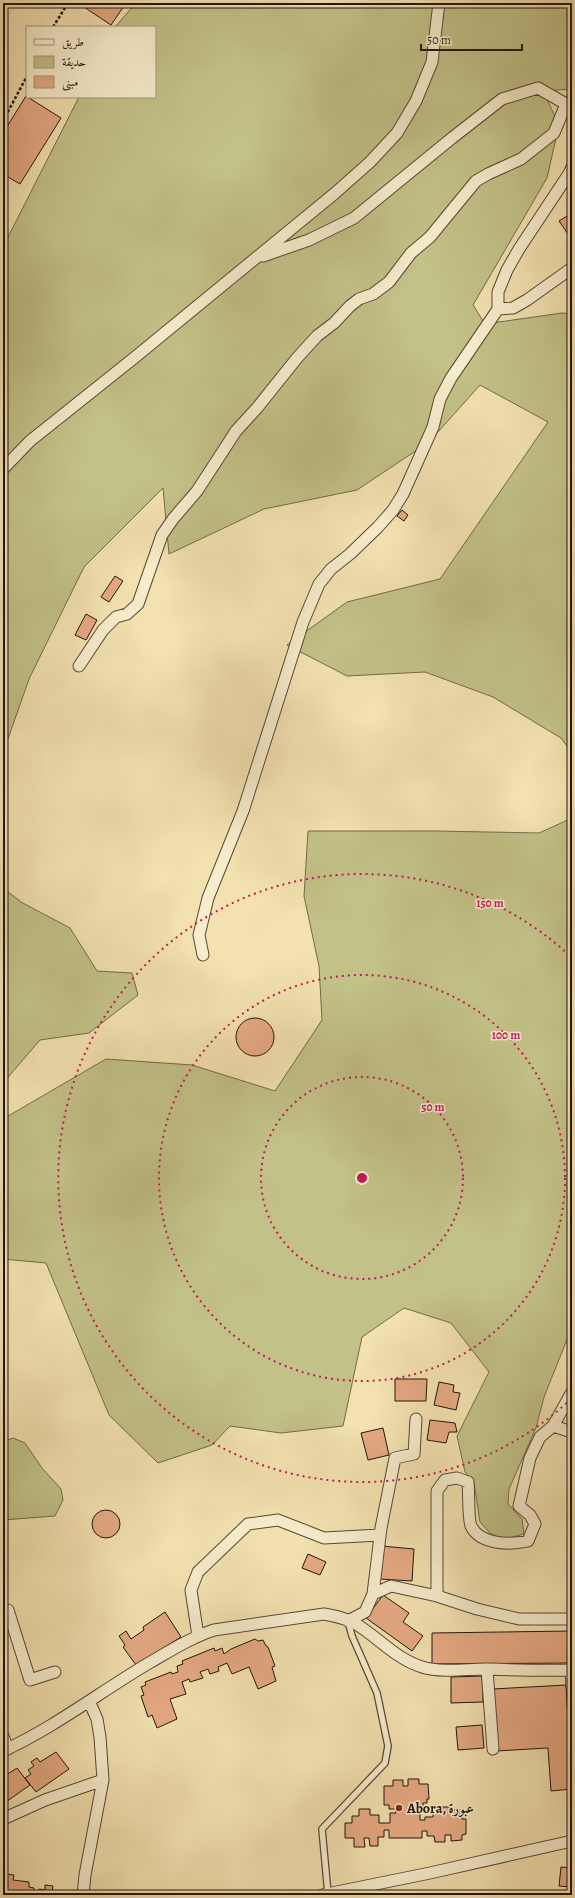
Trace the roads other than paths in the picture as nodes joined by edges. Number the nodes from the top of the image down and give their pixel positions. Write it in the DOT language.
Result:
graph roads {
  1 [pos="439,3"];
  2 [pos="569,108"];
  3 [pos="572,167"];
  4 [pos="257,258"];
  5 [pos="572,268"];
  6 [pos="498,309"];
  7 [pos="3,468"];
  8 [pos="79,666"];
  9 [pos="203,955"];
  10 [pos="572,1392"];
  11 [pos="416,1419"];
  12 [pos="553,1426"];
  13 [pos="572,1432"];
  14 [pos="380,1535"];
  15 [pos="373,1594"];
  16 [pos="437,1596"];
  17 [pos="3,1611"];
  18 [pos="572,1619"];
  19 [pos="348,1620"];
  20 [pos="198,1636"];
  21 [pos="487,1669"];
  22 [pos="572,1670"];
  23 [pos="55,1672"];
  24 [pos="572,1688"];
  25 [pos="89,1701"];
  26 [pos="3,1736"];
  27 [pos="493,1749"];
  28 [pos="6,1750"];
  29 [pos="103,1780"];
  30 [pos="3,1819"];
  31 [pos="572,1840"];
  32 [pos="325,1894"];
  33 [pos="83,1895"];
  1 -- 4 [label="street"];
  2 -- 4 [label="street"];
  2 -- 8 [label="street"];
  3 -- 6 [label="street"];
  4 -- 7 [label="street"];
  5 -- 6 [label="street"];
  6 -- 9 [label="street"];
  10 -- 12 [label="street"];
  11 -- 14 [label="street"];
  12 -- 13 [label="street"];
  12 -- 16 [label="street"];
  14 -- 15 [label="street"];
  14 -- 20 [label="street"];
  15 -- 16 [label="street"];
  15 -- 19 [label="street"];
  16 -- 18 [label="street"];
  17 -- 23 [label="street"];
  19 -- 20 [label="street"];
  19 -- 21 [label="street"];
  19 -- 32 [label="lane"];
  20 -- 25 [label="street"];
  21 -- 22 [label="street"];
  21 -- 27 [label="street"];
  22 -- 24 [label="street"];
  25 -- 28 [label="street"];
  25 -- 29 [label="street"];
  26 -- 28 [label="street"];
  29 -- 30 [label="street"];
  29 -- 33 [label="street"];
  31 -- 32 [label="street"];
}
